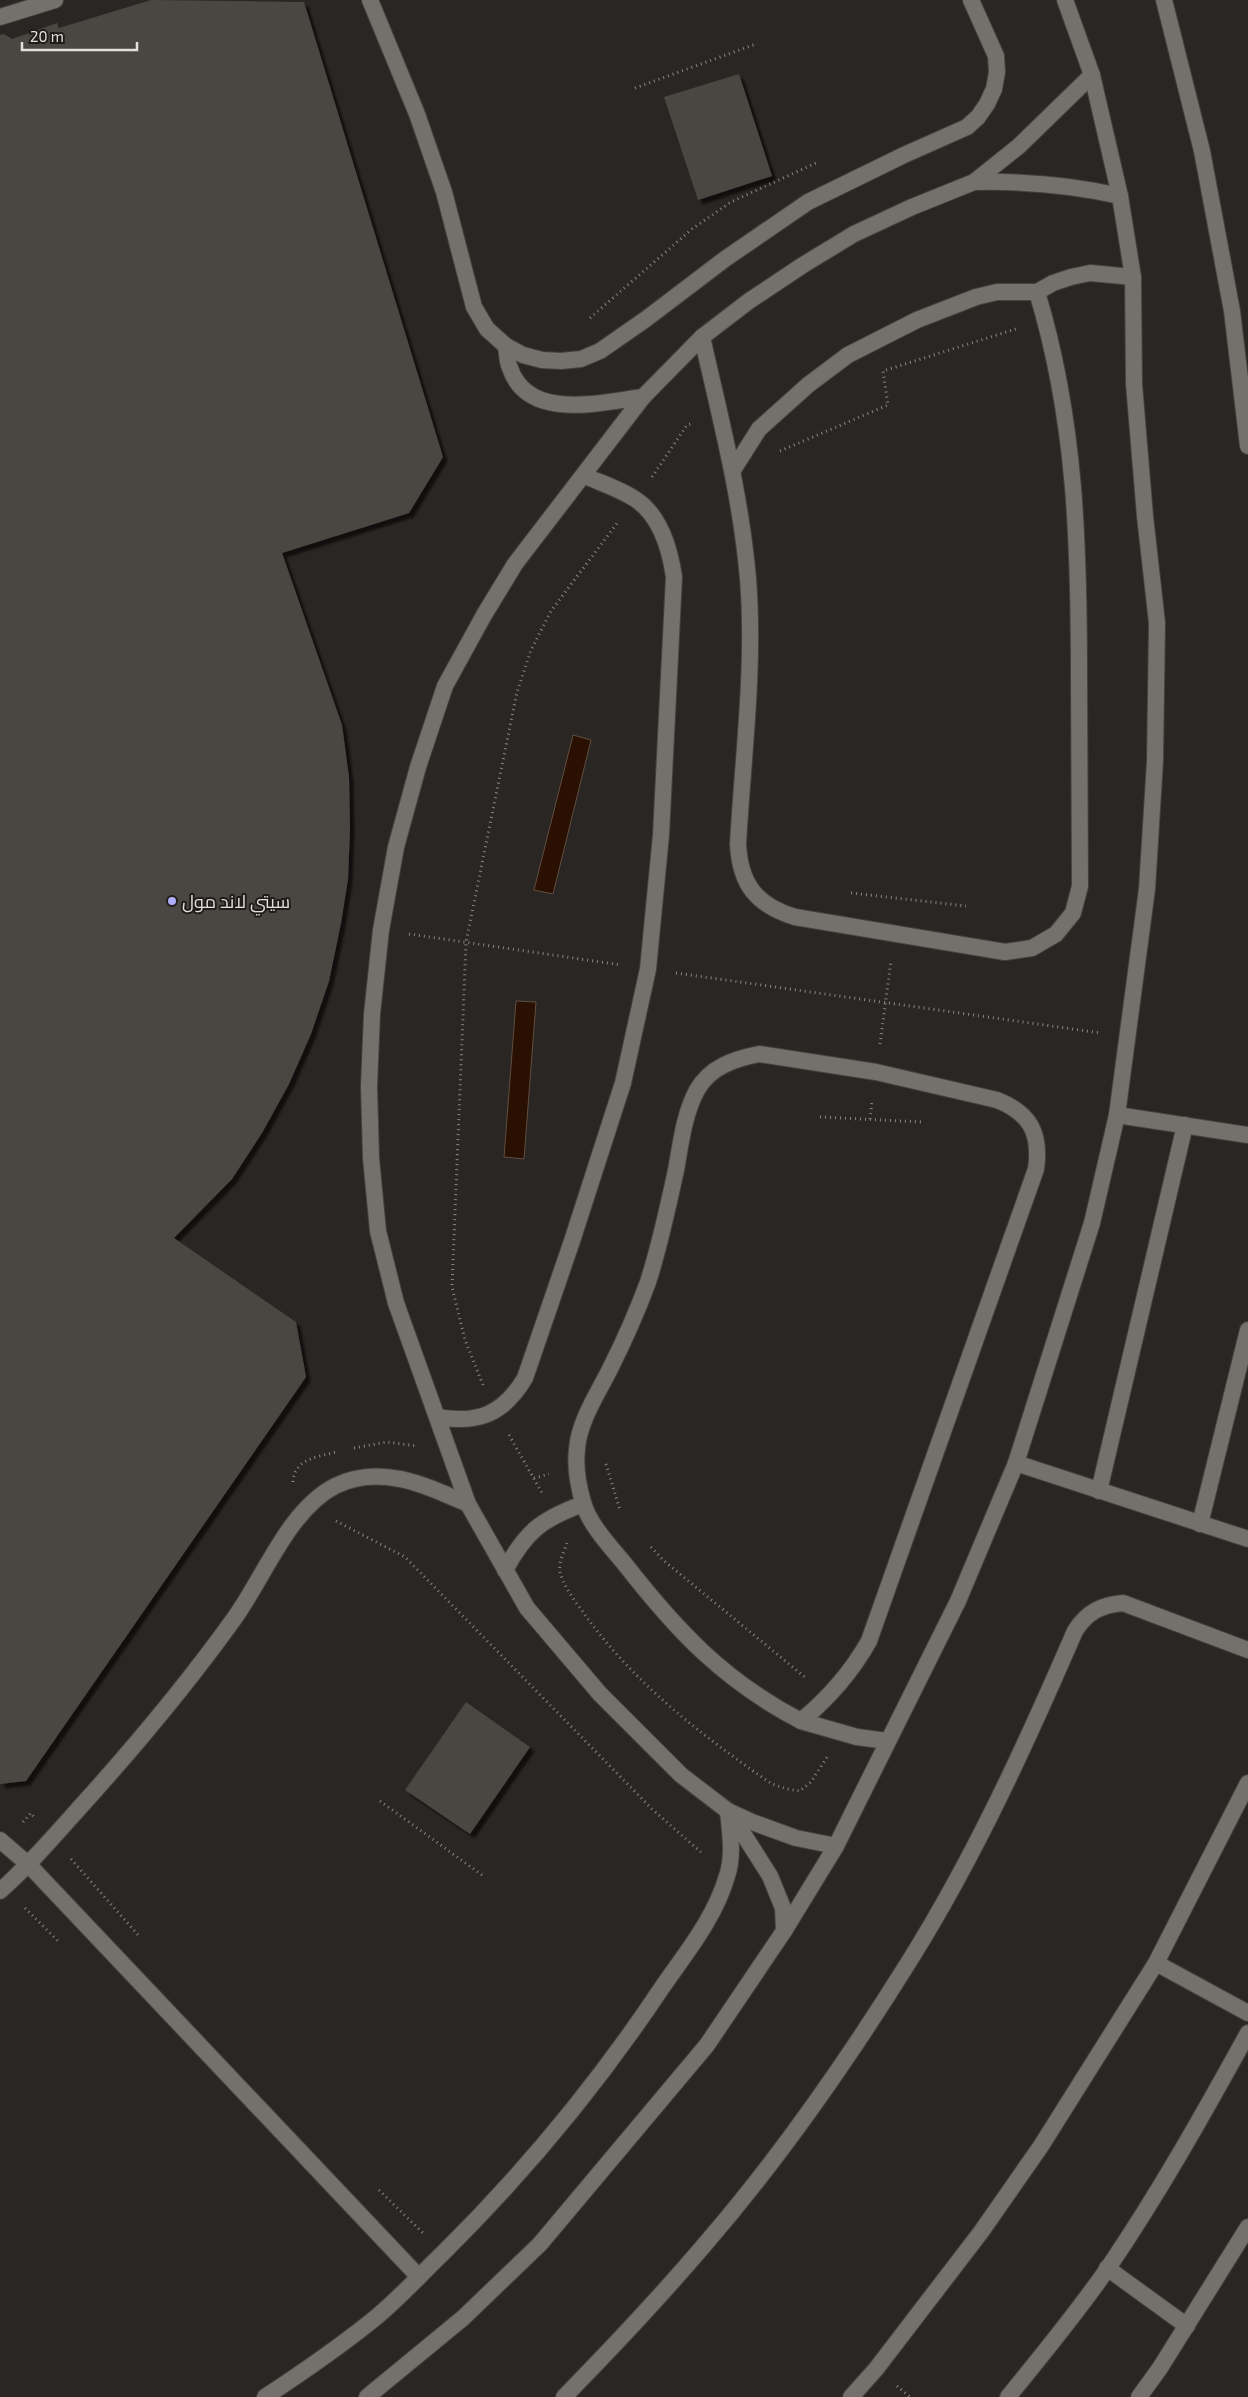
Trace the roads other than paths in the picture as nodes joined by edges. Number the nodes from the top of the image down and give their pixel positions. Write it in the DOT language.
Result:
graph roads {
  1 [pos="55,0"];
  2 [pos="370,0"];
  3 [pos="971,0"];
  4 [pos="1065,0"];
  5 [pos="1164,0"];
  6 [pos="0,17"];
  7 [pos="1092,75"];
  8 [pos="974,182"];
  9 [pos="1120,196"];
  10 [pos="1133,277"];
  11 [pos="1037,292"];
  12 [pos="702,337"];
  13 [pos="506,346"];
  14 [pos="644,397"];
  15 [pos="1248,446"];
  16 [pos="733,470"];
  17 [pos="585,476"];
  18 [pos="1116,1115"];
  19 [pos="1185,1126"];
  20 [pos="1248,1135"];
  21 [pos="1248,1330"];
  22 [pos="436,1416"];
  23 [pos="1016,1463"];
  24 [pos="1099,1491"];
  25 [pos="468,1504"];
  26 [pos="583,1504"];
  27 [pos="1200,1524"];
  28 [pos="1248,1540"];
  29 [pos="505,1570"];
  30 [pos="1248,1650"];
  31 [pos="801,1721"];
  32 [pos="887,1741"];
  33 [pos="1248,1783"];
  34 [pos="728,1811"];
  35 [pos="0,1840"];
  36 [pos="836,1846"];
  37 [pos="29,1865"];
  38 [pos="0,1891"];
  39 [pos="784,1931"];
  40 [pos="1156,1963"];
  41 [pos="1248,2013"];
  42 [pos="1248,2033"];
  43 [pos="1248,2227"];
  44 [pos="1108,2268"];
  45 [pos="419,2277"];
  46 [pos="1187,2326"];
  47 [pos="265,2397"];
  48 [pos="367,2397"];
  49 [pos="564,2397"];
  50 [pos="851,2397"];
  51 [pos="1008,2397"];
  52 [pos="1139,2397"];
  1 -- 6 [label="lane"];
  2 -- 13 [label="lane"];
  3 -- 13 [label="lane"];
  4 -- 7 [label="lane"];
  5 -- 15 [label="lane"];
  7 -- 8 [label="lane"];
  7 -- 9 [label="lane"];
  8 -- 9 [label="lane"];
  8 -- 12 [label="lane"];
  9 -- 10 [label="lane"];
  10 -- 11 [label="lane"];
  10 -- 18 [label="lane"];
  11 -- 16 [label="lane"];
  11 -- 16 [label="lane"];
  12 -- 14 [label="lane"];
  12 -- 16 [label="lane"];
  13 -- 14 [label="lane"];
  14 -- 17 [label="lane"];
  17 -- 22 [label="lane"];
  17 -- 22 [label="lane"];
  18 -- 19 [label="lane"];
  18 -- 23 [label="lane"];
  19 -- 20 [label="lane"];
  19 -- 24 [label="lane"];
  21 -- 27 [label="lane"];
  22 -- 25 [label="lane"];
  23 -- 24 [label="lane"];
  23 -- 32 [label="lane"];
  24 -- 27 [label="lane"];
  25 -- 29 [label="lane"];
  25 -- 37 [label="lane"];
  26 -- 29 [label="lane"];
  26 -- 31 [label="lane"];
  26 -- 31 [label="lane"];
  27 -- 28 [label="lane"];
  29 -- 34 [label="lane"];
  30 -- 49 [label="lane"];
  31 -- 32 [label="lane"];
  32 -- 36 [label="lane"];
  33 -- 40 [label="lane"];
  34 -- 36 [label="lane"];
  34 -- 39 [label="lane"];
  34 -- 45 [label="lane"];
  35 -- 37 [label="lane"];
  36 -- 39 [label="lane"];
  37 -- 38 [label="lane"];
  37 -- 45 [label="lane"];
  39 -- 48 [label="lane"];
  40 -- 41 [label="lane"];
  40 -- 50 [label="lane"];
  42 -- 44 [label="lane"];
  43 -- 46 [label="lane"];
  44 -- 46 [label="lane"];
  44 -- 51 [label="lane"];
  45 -- 47 [label="lane"];
  46 -- 52 [label="lane"];
}
